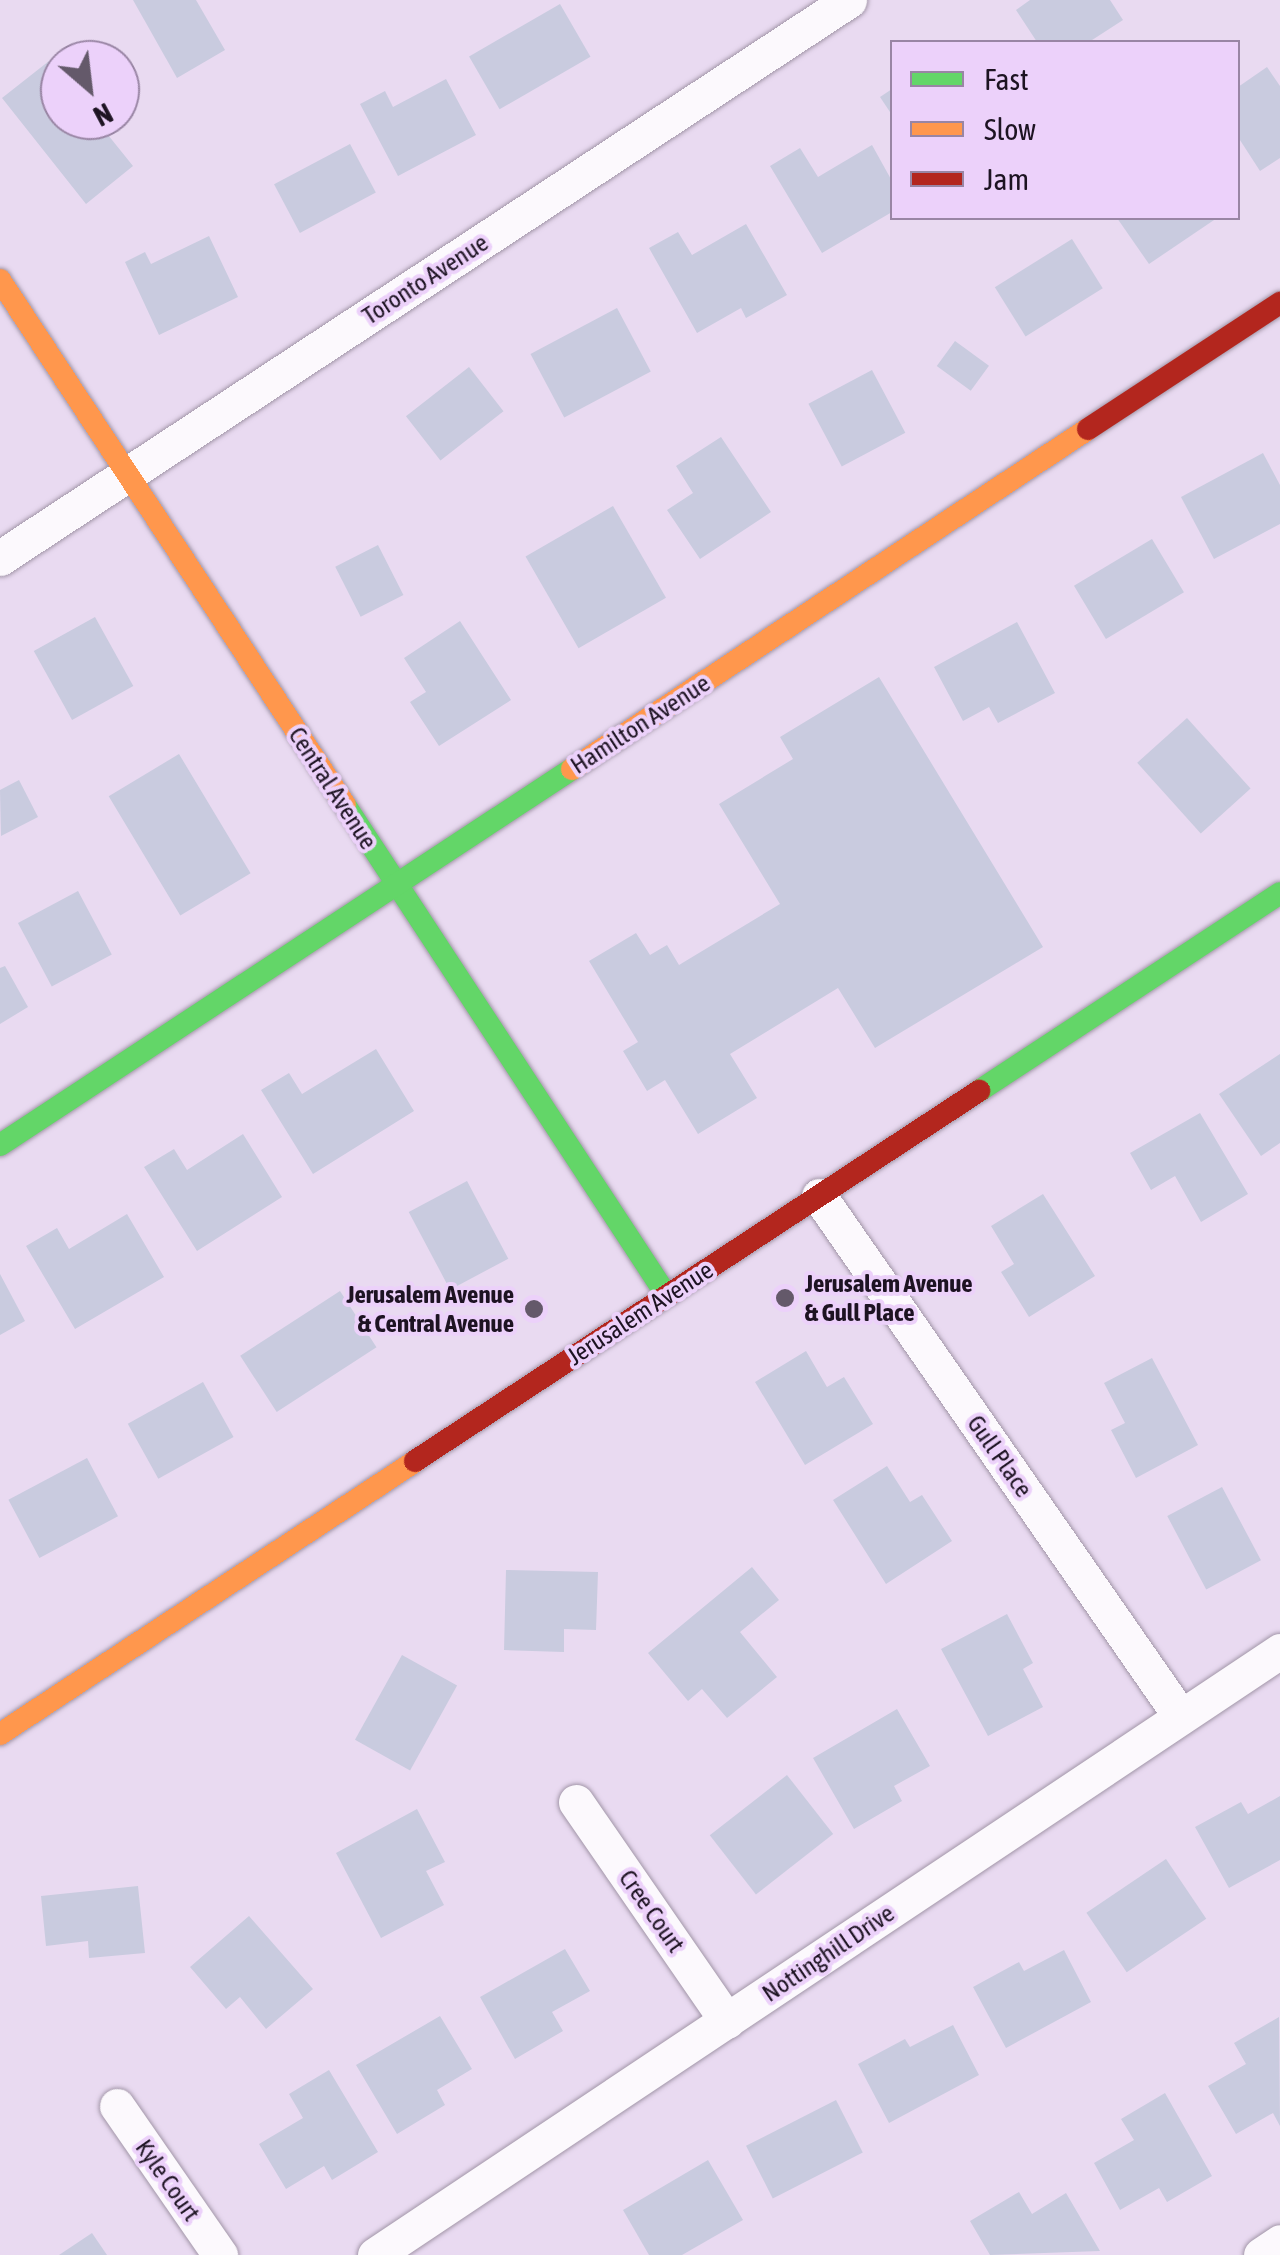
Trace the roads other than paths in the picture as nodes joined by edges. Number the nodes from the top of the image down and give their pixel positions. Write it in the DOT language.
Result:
graph roads {
  1 [pos="849,0"];
  2 [pos="0,280"];
  3 [pos="1280,303"];
  4 [pos="127,474"];
  5 [pos="0,558"];
  6 [pos="397,884"];
  7 [pos="1280,893"];
  8 [pos="0,1145"];
  9 [pos="819,1196"];
  10 [pos="667,1296"];
  11 [pos="1280,1651"];
  12 [pos="1181,1717"];
  13 [pos="0,1734"];
  14 [pos="576,1802"];
  15 [pos="728,2020"];
  16 [pos="117,2106"];
  17 [pos="1280,2242"];
  18 [pos="220,2255"];
  19 [pos="376,2255"];
  20 [pos="1261,2255"];
  1 -- 4 [label="street, Toronto Avenue"];
  2 -- 4 [label="street, Central Avenue"];
  3 -- 6 [label="street, Hamilton Avenue"];
  4 -- 5 [label="street, Toronto Avenue"];
  4 -- 6 [label="street, Central Avenue"];
  6 -- 8 [label="street, Hamilton Avenue"];
  6 -- 10 [label="street, Central Avenue"];
  7 -- 9 [label="street, Jerusalem Avenue"];
  9 -- 10 [label="street, Jerusalem Avenue"];
  9 -- 12 [label="street, Gull Place"];
  10 -- 13 [label="street, Jerusalem Avenue"];
  11 -- 12 [label="street, Nottinghill Drive"];
  12 -- 15 [label="street, Nottinghill Drive"];
  14 -- 15 [label="street, Cree Court"];
  15 -- 19 [label="street, Nottinghill Drive"];
  16 -- 18 [label="street, Kyle Court"];
  17 -- 20 [label="street"];
}
